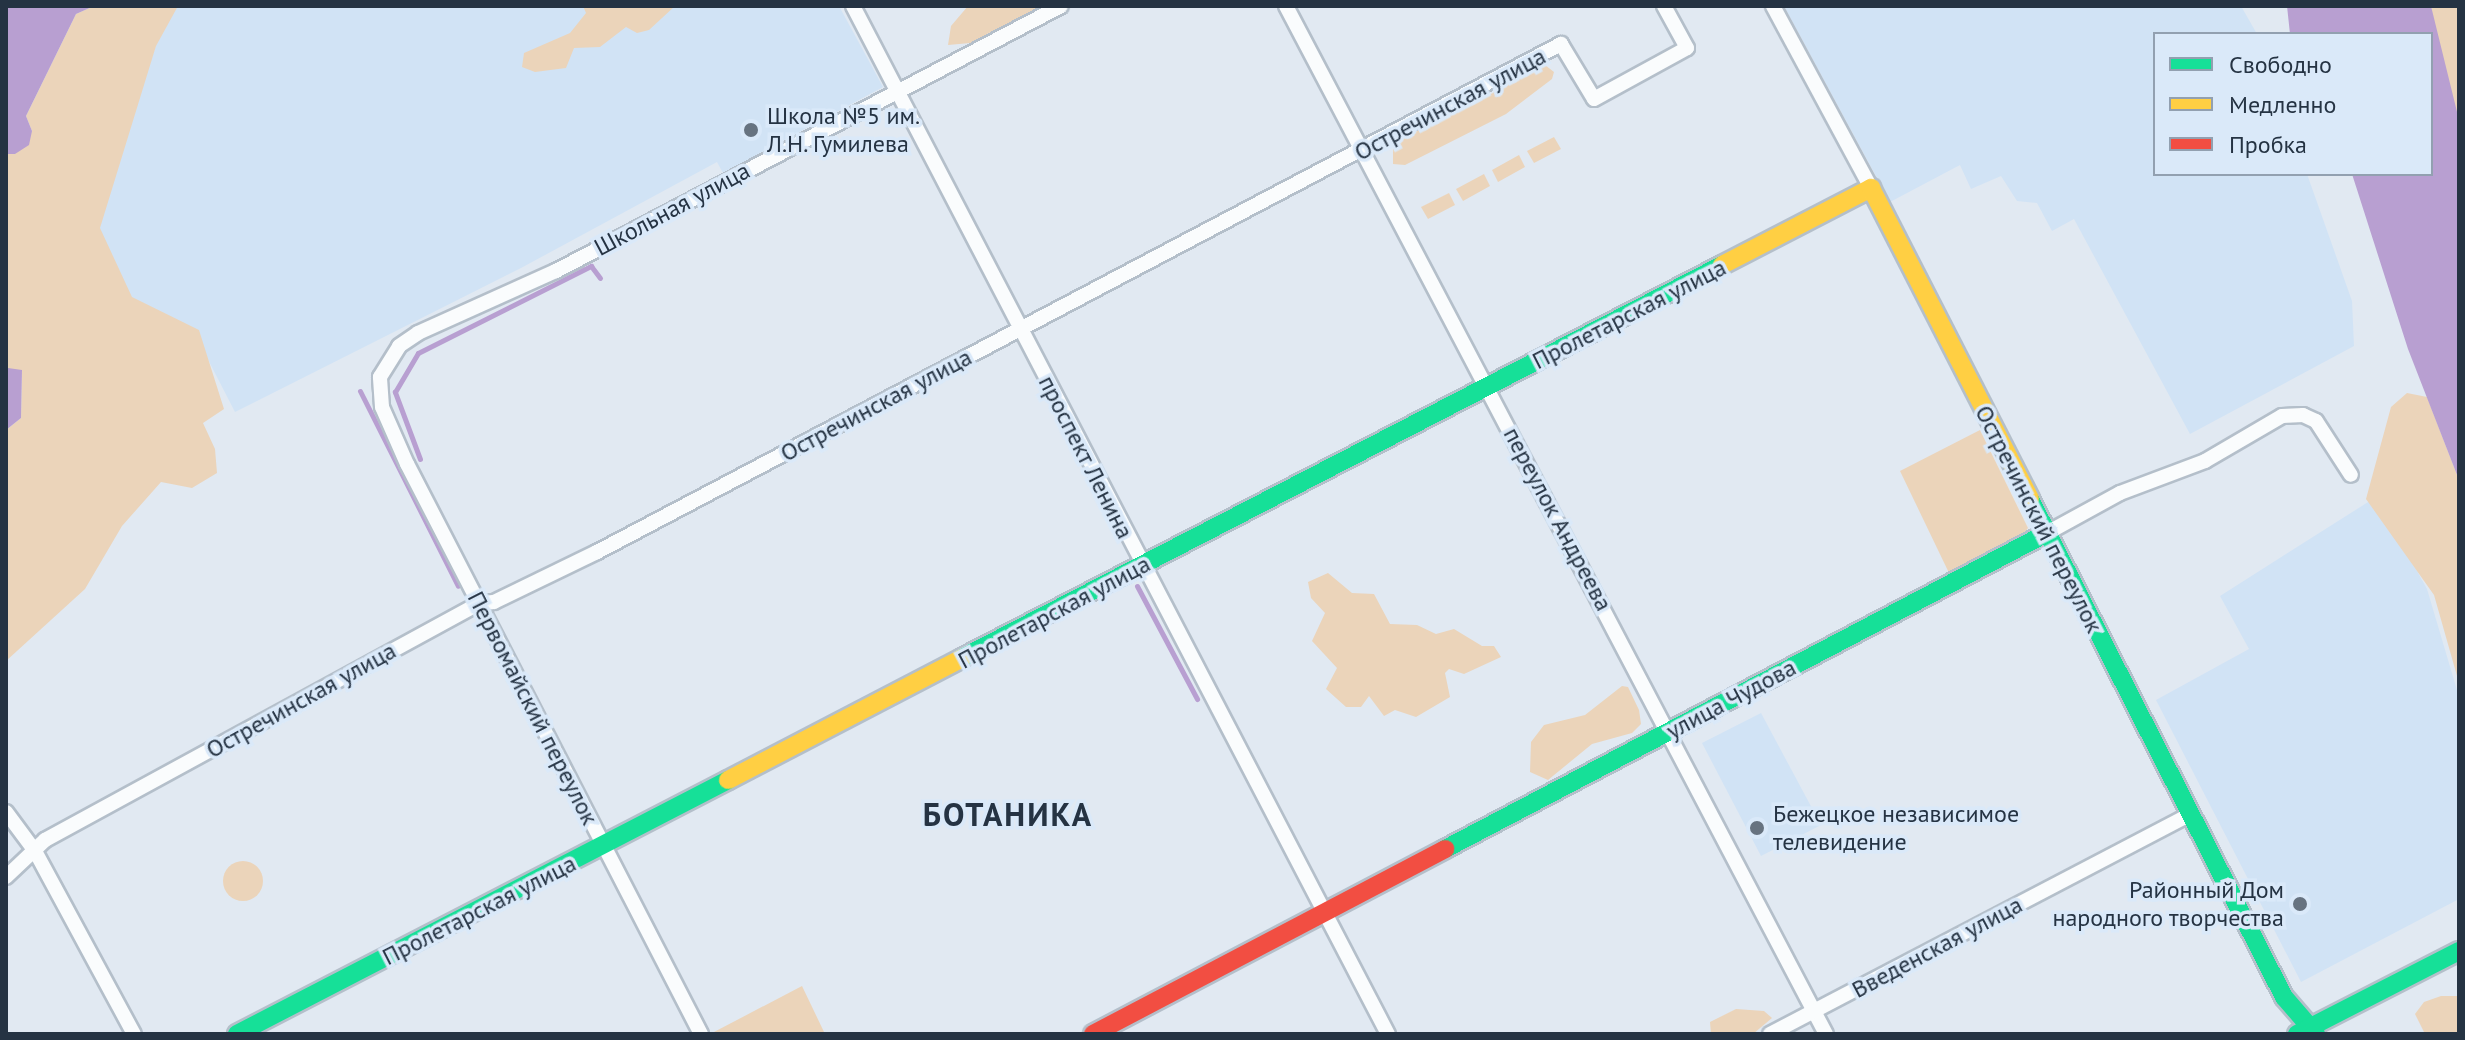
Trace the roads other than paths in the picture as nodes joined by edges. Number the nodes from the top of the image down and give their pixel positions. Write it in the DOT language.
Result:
graph roads {
  1 [pos="853,6"];
  2 [pos="1061,6"];
  3 [pos="1286,6"];
  4 [pos="1664,6"];
  5 [pos="1773,6"];
  6 [pos="896,92"];
  7 [pos="1364,148"];
  8 [pos="1871,188"];
  9 [pos="1021,328"];
  10 [pos="380,377"];
  11 [pos="1488,386"];
  12 [pos="2351,475"];
  13 [pos="2047,533"];
  14 [pos="1142,566"];
  15 [pos="480,603"];
  16 [pos="1669,732"];
  17 [pos="6,812"];
  18 [pos="2189,815"];
  19 [pos="604,846"];
  20 [pos="35,851"];
  21 [pos="6,877"];
  22 [pos="1324,912"];
  23 [pos="2459,951"];
  24 [pos="1814,1012"];
  25 [pos="2308,1031"];
  26 [pos="134,1034"];
  27 [pos="237,1034"];
  28 [pos="701,1034"];
  29 [pos="1093,1034"];
  30 [pos="1388,1034"];
  31 [pos="1770,1034"];
  32 [pos="1826,1034"];
  1 -- 6 [label="street, проспект Ленина"];
  2 -- 6 [label="street, Школьная улица"];
  3 -- 7 [label="street, переулок Андреева"];
  4 -- 7 [label="street, Остречинская улица"];
  5 -- 8 [label="street, Остречинский переулок"];
  6 -- 9 [label="street, проспект Ленина"];
  6 -- 10 [label="street, Школьная улица"];
  7 -- 9 [label="street, Остречинская улица"];
  7 -- 11 [label="street, переулок Андреева"];
  8 -- 11 [label="street, Пролетарская улица"];
  8 -- 13 [label="street, Остречинский переулок"];
  9 -- 14 [label="street, проспект Ленина"];
  9 -- 15 [label="street, Остречинская улица"];
  10 -- 15 [label="street, Первомайский переулок"];
  11 -- 14 [label="street, Пролетарская улица"];
  11 -- 16 [label="street, переулок Андреева"];
  12 -- 13 [label="street, улица Чудова"];
  13 -- 16 [label="street, улица Чудова"];
  13 -- 18 [label="street, Остречинский переулок"];
  14 -- 19 [label="street, Пролетарская улица"];
  14 -- 22 [label="street, проспект Ленина"];
  15 -- 19 [label="street, Первомайский переулок"];
  15 -- 20 [label="street, Остречинская улица"];
  16 -- 22 [label="street, улица Чудова"];
  16 -- 24 [label="street, переулок Андреева"];
  17 -- 20 [label="street"];
  18 -- 24 [label="street, Введенская улица"];
  18 -- 25 [label="street, Остречинский переулок"];
  19 -- 27 [label="street, Пролетарская улица"];
  19 -- 28 [label="street, Первомайский переулок"];
  20 -- 21 [label="street, Остречинская улица"];
  20 -- 26 [label="street"];
  22 -- 29 [label="street, улица Чудова"];
  22 -- 30 [label="street, проспект Ленина"];
  23 -- 25 [label="street"];
  24 -- 31 [label="street, Введенская улица"];
  24 -- 32 [label="street, переулок Андреева"];
}
